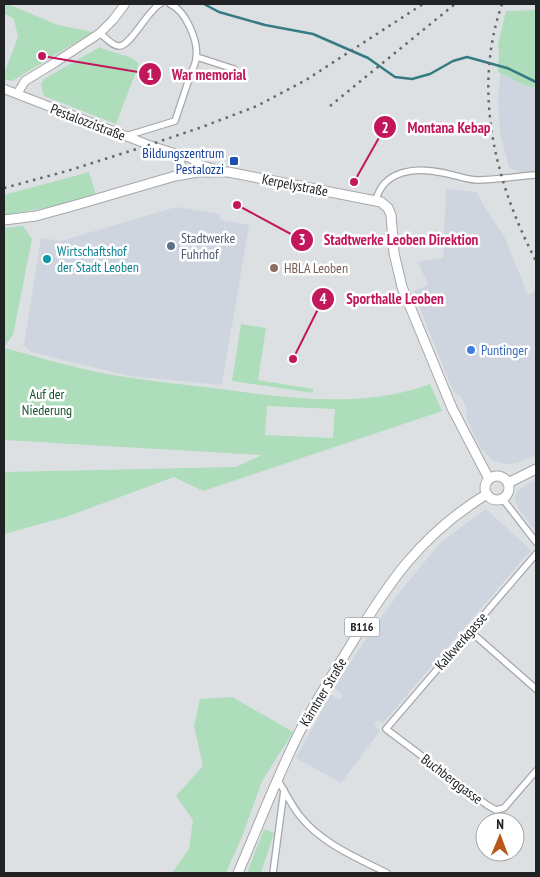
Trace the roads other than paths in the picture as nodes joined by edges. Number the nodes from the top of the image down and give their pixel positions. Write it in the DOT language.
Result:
graph roads {
  1 [pos="125,4"];
  2 [pos="160,4"];
  3 [pos="170,4"];
  4 [pos="100,33"];
  5 [pos="197,56"];
  6 [pos="234,69"];
  7 [pos="4,90"];
  8 [pos="17,94"];
  9 [pos="126,136"];
  10 [pos="172,153"];
  11 [pos="190,158"];
  12 [pos="228,172"];
  13 [pos="187,173"];
  14 [pos="536,175"];
  15 [pos="376,200"];
  16 [pos="4,220"];
  17 [pos="536,469"];
  18 [pos="489,479"];
  19 [pos="508,483"];
  20 [pos="487,494"];
  21 [pos="502,498"];
  22 [pos="536,542"];
  23 [pos="536,554"];
  24 [pos="470,631"];
  25 [pos="536,689"];
  26 [pos="386,729"];
  27 [pos="536,771"];
  28 [pos="277,779"];
  29 [pos="284,790"];
  30 [pos="238,873"];
  31 [pos="272,873"];
  32 [pos="387,873"];
  1 -- 4 [label="street"];
  2 -- 4 [label="street"];
  3 -- 5 [label="street"];
  4 -- 8 [label="street"];
  5 -- 6 [label="street"];
  5 -- 9 [label="street"];
  7 -- 8 [label="street, Pestalozzistraße"];
  8 -- 9 [label="street, Pestalozzistraße"];
  9 -- 10 [label="street, Pestalozzistraße"];
  10 -- 11 [label="street, Pestalozzistraße"];
  10 -- 13 [label="street"];
  11 -- 12 [label="street, Pestalozzistraße"];
  11 -- 13 [label="street"];
  12 -- 13 [label="main road, Kerpelystraße"];
  12 -- 15 [label="main road, Kerpelystraße"];
  13 -- 16 [label="main road, Kerpelystraße"];
  14 -- 15 [label="street"];
  15 -- 18 [label="main road"];
  17 -- 19 [label="main road"];
  18 -- 19 [label="main road"];
  18 -- 20 [label="main road"];
  19 -- 21 [label="main road"];
  20 -- 21 [label="main road"];
  20 -- 28 [label="main road, Kärntner Straße / B116"];
  21 -- 22 [label="street"];
  23 -- 24 [label="street, Kalkwerkgasse"];
  24 -- 25 [label="street"];
  24 -- 26 [label="street, Kalkwerkgasse"];
  26 -- 27 [label="street, Buchberggasse"];
  28 -- 29 [label="street"];
  28 -- 30 [label="main road, Kärntner Straße / B116"];
  29 -- 31 [label="street"];
  29 -- 32 [label="street"];
}
